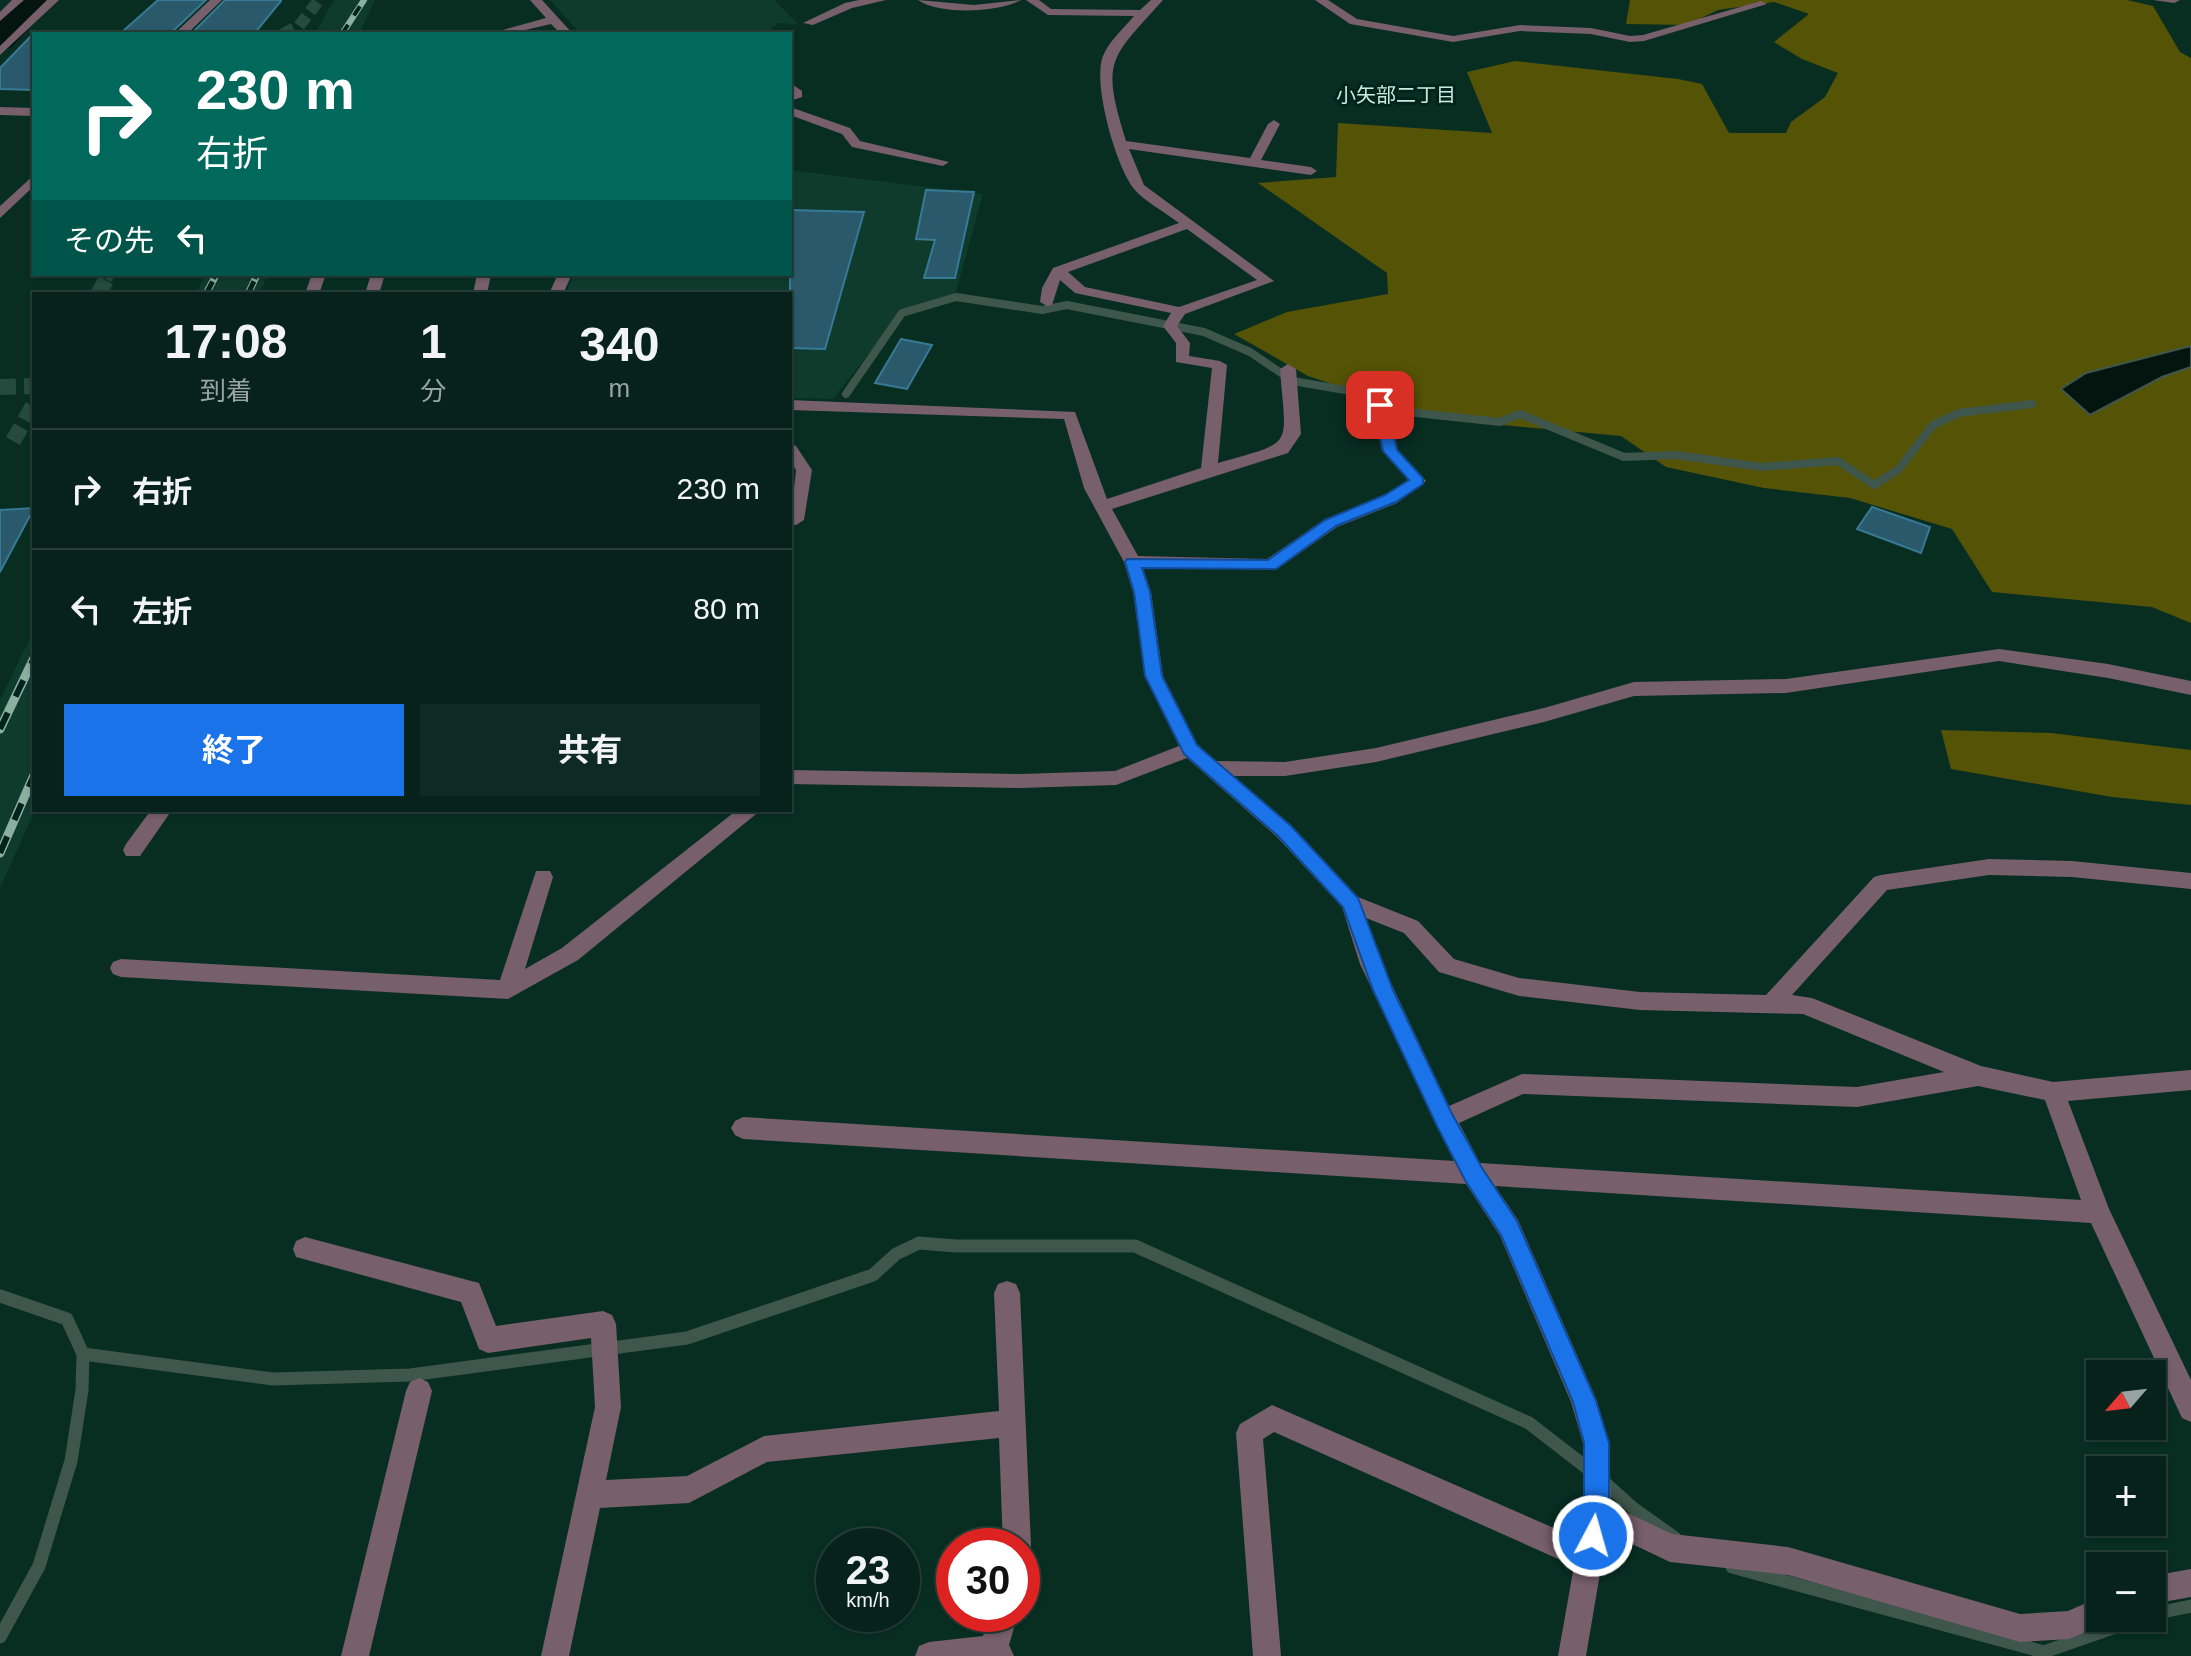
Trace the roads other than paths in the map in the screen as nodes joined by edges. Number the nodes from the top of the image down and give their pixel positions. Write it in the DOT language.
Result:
graph roads {
  1 [pos="18,0"];
  2 [pos="53,0"];
  3 [pos="216,0"];
  4 [pos="536,0"];
  5 [pos="880,0"];
  6 [pos="924,0"];
  7 [pos="1015,0"];
  8 [pos="1032,0"];
  9 [pos="1157,0"];
  10 [pos="1321,0"];
  11 [pos="2159,0"];
  12 [pos="2174,0"];
  13 [pos="1761,4"];
  14 [pos="1140,13"];
  15 [pos="0,18"];
  16 [pos="556,19"];
  17 [pos="809,23"];
  18 [pos="182,32"];
  19 [pos="502,32"];
  20 [pos="566,32"];
  21 [pos="0,52"];
  22 [pos="0,111"];
  23 [pos="32,112"];
  24 [pos="792,112"];
  25 [pos="1274,124"];
  26 [pos="1121,144"];
  27 [pos="943,162"];
  28 [pos="1254,162"];
  29 [pos="1311,171"];
  30 [pos="32,181"];
  31 [pos="0,214"];
  32 [pos="1188,224"];
  33 [pos="1058,271"];
  34 [pos="1047,302"];
  35 [pos="1180,311"];
  36 [pos="1288,369"];
  37 [pos="792,405"];
  38 [pos="1380,405"];
  39 [pos="792,452"];
  40 [pos="1209,471"];
  41 [pos="1101,507"];
  42 [pos="796,520"];
  43 [pos="1133,562"];
  44 [pos="2191,688"];
  45 [pos="1190,749"];
  46 [pos="1212,768"];
  47 [pos="792,777"];
  48 [pos="161,812"];
  49 [pos="748,812"];
  50 [pos="133,850"];
  51 [pos="543,877"];
  52 [pos="2191,881"];
  53 [pos="1351,903"];
  54 [pos="121,968"];
  55 [pos="508,990"];
  56 [pos="1769,1006"];
  57 [pos="1979,1076"];
  58 [pos="2191,1080"];
  59 [pos="2053,1092"];
  60 [pos="1444,1119"];
  61 [pos="743,1128"];
  62 [pos="1474,1175"];
  63 [pos="2098,1212"];
  64 [pos="305,1249"];
  65 [pos="1007,1293"];
  66 [pos="419,1391"];
  67 [pos="2191,1409"];
  68 [pos="1013,1423"];
  69 [pos="589,1495"];
  70 [pos="1597,1513"];
  71 [pos="1016,1528"];
  72 [pos="1589,1558"];
  73 [pos="2191,1583"];
  74 [pos="2166,1587"];
  75 [pos="2086,1617"];
  76 [pos="1000,1632"];
  77 [pos="994,1654"];
  78 [pos="355,1656"];
  79 [pos="555,1656"];
  80 [pos="929,1656"];
  81 [pos="1267,1656"];
  82 [pos="1572,1656"];
  1 -- 15 [label="street"];
  2 -- 21 [label="street"];
  3 -- 18 [label="street"];
  4 -- 16 [label="street"];
  5 -- 17 [label="street"];
  6 -- 7 [label="street"];
  8 -- 14 [label="street"];
  9 -- 14 [label="street"];
  10 -- 13 [label="street"];
  11 -- 12 [label="street"];
  14 -- 26 [label="street"];
  16 -- 19 [label="street"];
  16 -- 20 [label="street"];
  22 -- 23 [label="street"];
  24 -- 27 [label="street"];
  25 -- 28 [label="street"];
  26 -- 28 [label="street"];
  26 -- 32 [label="street"];
  28 -- 29 [label="street"];
  30 -- 31 [label="street"];
  32 -- 33 [label="street"];
  32 -- 35 [label="street"];
  33 -- 34 [label="street"];
  33 -- 35 [label="street"];
  35 -- 40 [label="street"];
  36 -- 40 [label="street"];
  37 -- 41 [label="street"];
  38 -- 43 [label="street"];
  39 -- 42 [label="street"];
  40 -- 41 [label="street"];
  41 -- 43 [label="street"];
  43 -- 45 [label="street"];
  44 -- 46 [label="street"];
  45 -- 46 [label="street"];
  45 -- 47 [label="street"];
  46 -- 53 [label="street"];
  48 -- 50 [label="street"];
  49 -- 55 [label="street"];
  51 -- 55 [label="street"];
  52 -- 56 [label="street"];
  53 -- 56 [label="street"];
  53 -- 60 [label="street"];
  54 -- 55 [label="street"];
  56 -- 57 [label="street"];
  57 -- 59 [label="street"];
  57 -- 60 [label="street"];
  58 -- 59 [label="street"];
  59 -- 63 [label="street"];
  60 -- 62 [label="street"];
  61 -- 62 [label="street"];
  62 -- 63 [label="street"];
  62 -- 70 [label="street"];
  63 -- 67 [label="street"];
  64 -- 69 [label="street"];
  65 -- 68 [label="street"];
  66 -- 78 [label="street"];
  68 -- 69 [label="street"];
  68 -- 71 [label="street"];
  69 -- 79 [label="street"];
  70 -- 72 [label="street"];
  70 -- 75 [label="street"];
  72 -- 81 [label="street"];
  72 -- 82 [label="street"];
  73 -- 74 [label="street"];
  76 -- 77 [label="street"];
  77 -- 80 [label="street"];
}
